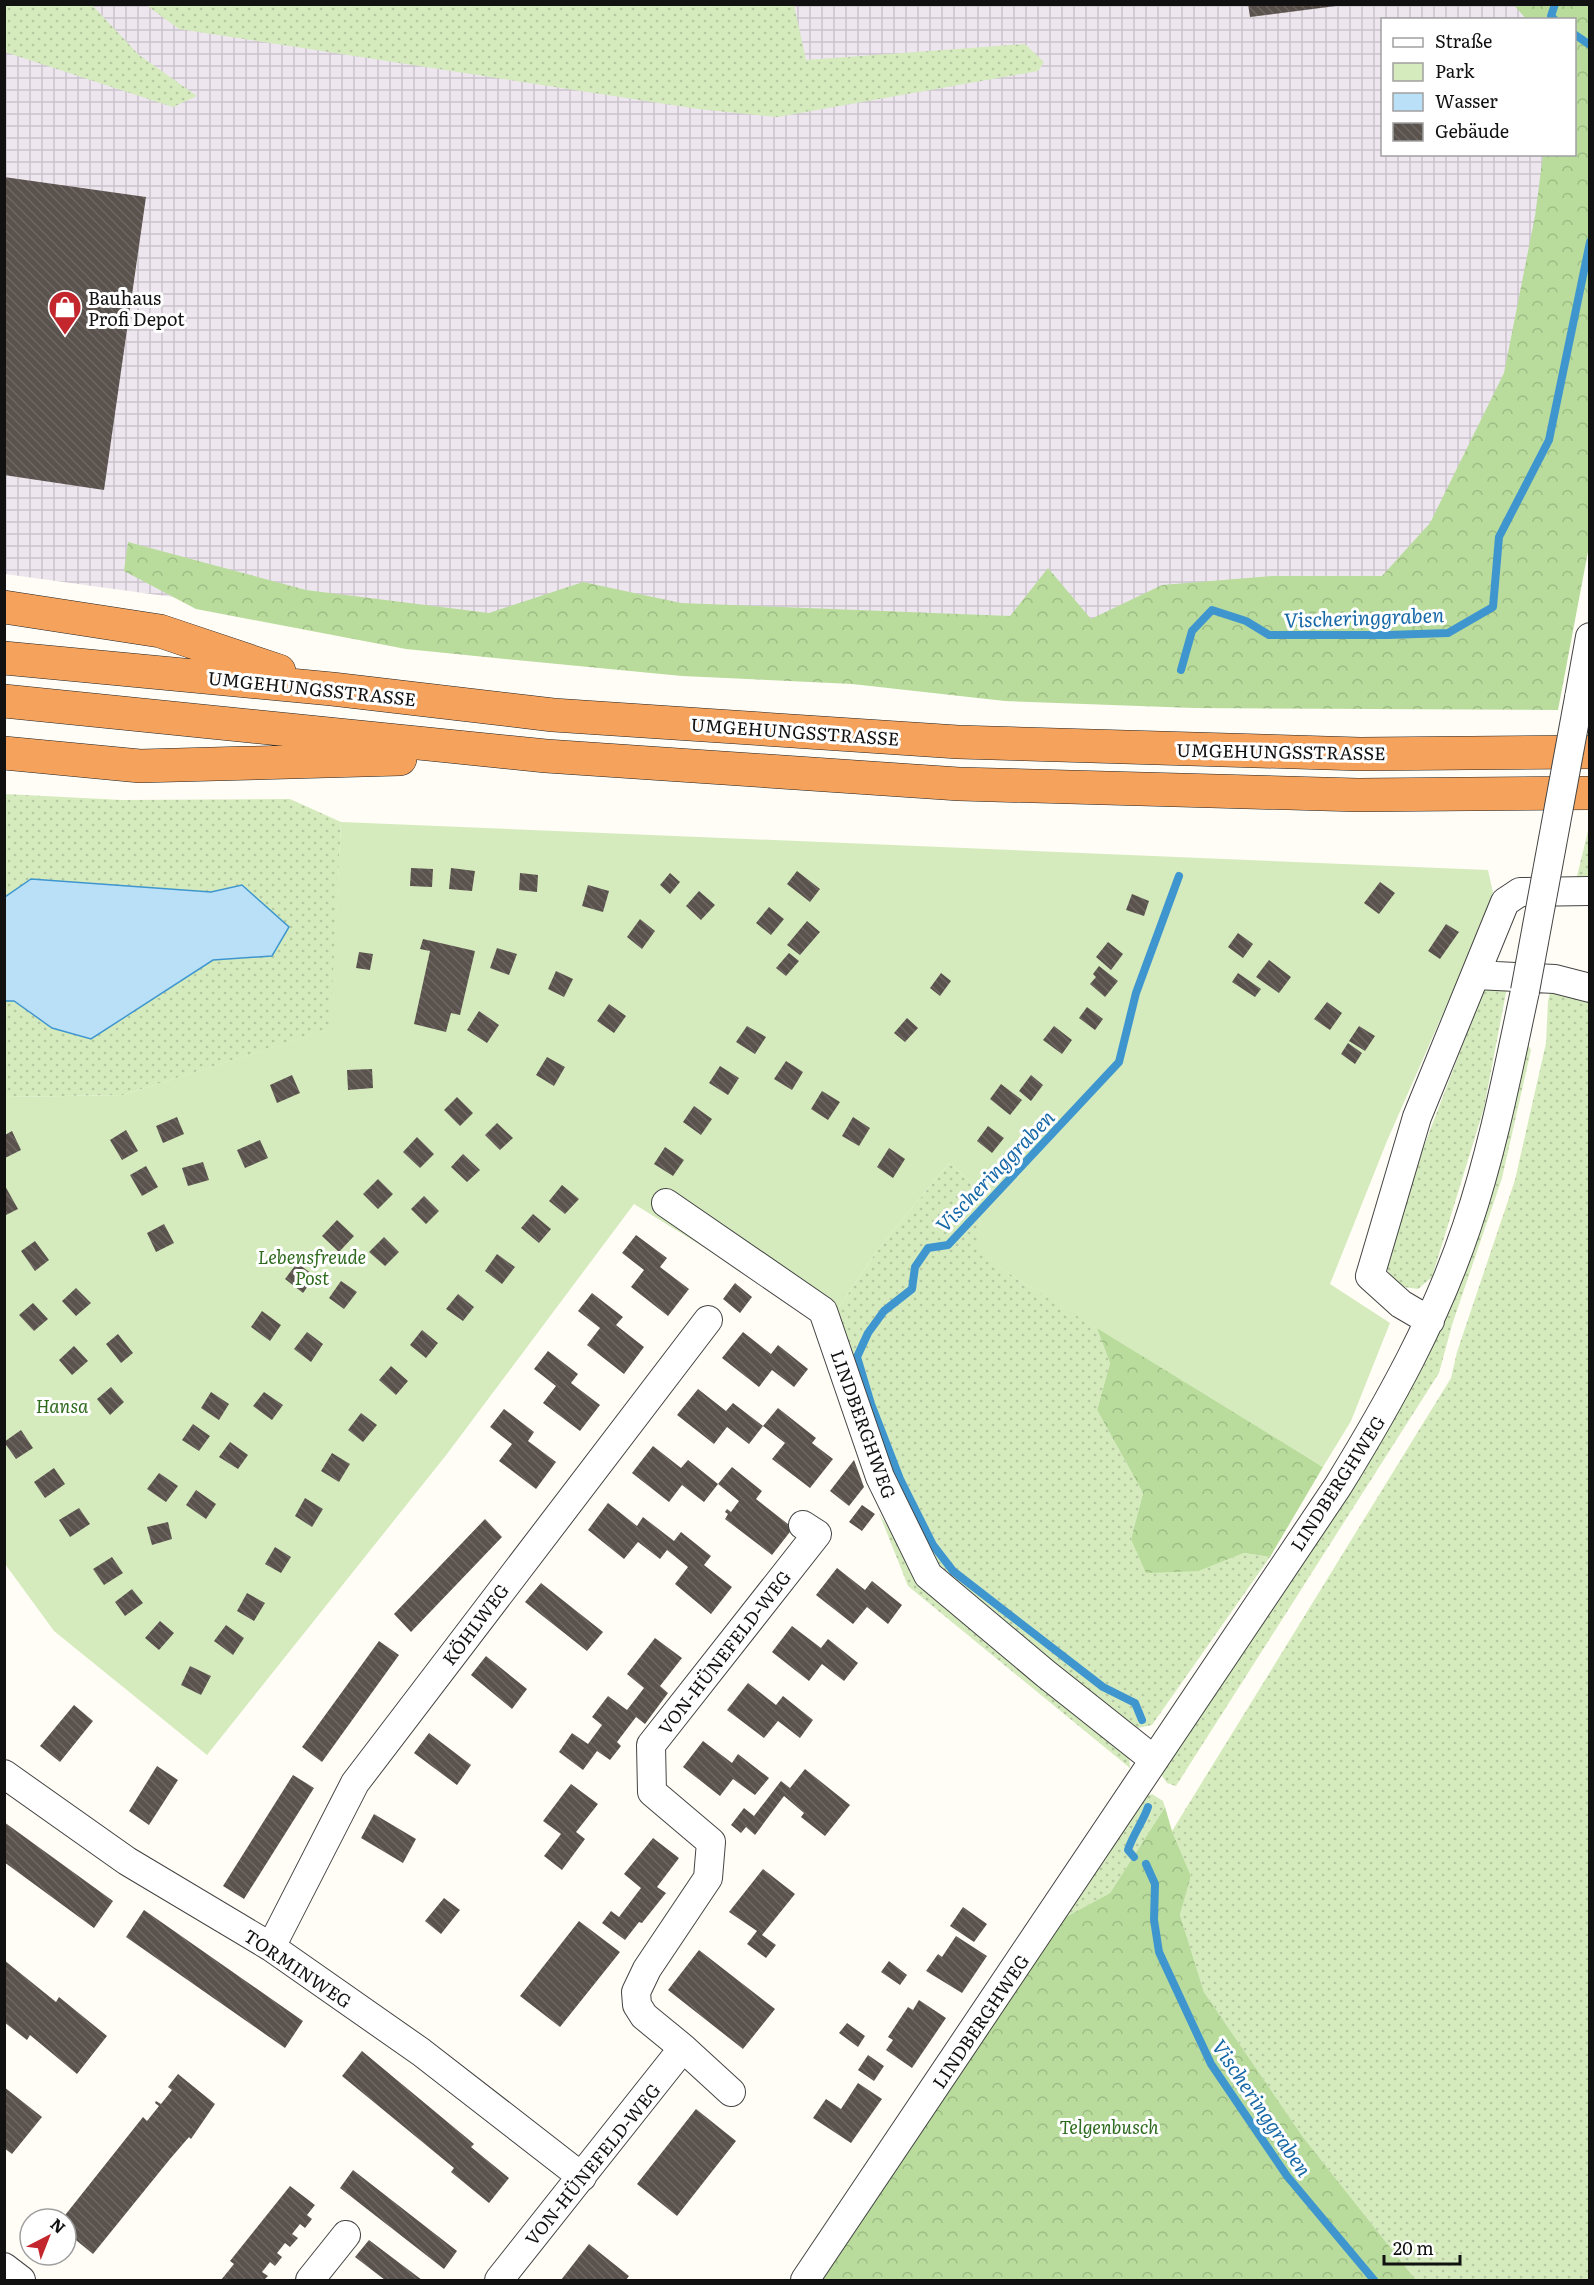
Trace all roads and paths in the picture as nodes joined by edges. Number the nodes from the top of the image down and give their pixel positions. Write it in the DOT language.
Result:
graph roads {
  1 [pos="4,607"];
  2 [pos="1590,638"];
  3 [pos="4,658"];
  4 [pos="332,689"];
  5 [pos="4,701"];
  6 [pos="1590,752"];
  7 [pos="4,753"];
  8 [pos="546,756"];
  9 [pos="1590,793"];
  10 [pos="1590,891"];
  11 [pos="1476,975"];
  12 [pos="1590,988"];
  13 [pos="666,1203"];
  14 [pos="708,1320"];
  15 [pos="1430,1321"];
  16 [pos="803,1525"];
  17 [pos="1153,1759"];
  18 [pos="4,1774"];
  19 [pos="272,1947"];
  20 [pos="683,2048"];
  21 [pos="731,2092"];
  22 [pos="582,2177"];
  23 [pos="346,2235"];
  24 [pos="4,2267"];
  25 [pos="21,2280"];
  26 [pos="310,2280"];
  27 [pos="499,2280"];
  28 [pos="805,2280"];
  1 -- 4 [label="highway"];
  2 -- 15 [label="street, LINDBERGHWEG, bridge"];
  3 -- 4 [label="highway, UMGEHUNGSSTRASSE"];
  4 -- 6 [label="highway, UMGEHUNGSSTRASSE"];
  5 -- 8 [label="highway"];
  7 -- 8 [label="highway"];
  8 -- 9 [label="highway"];
  10 -- 11 [label="street"];
  11 -- 12 [label="street"];
  11 -- 15 [label="street"];
  13 -- 17 [label="street, LINDBERGHWEG"];
  14 -- 19 [label="street, KÖHLWEG"];
  15 -- 17 [label="street, LINDBERGHWEG"];
  16 -- 20 [label="street, VON-HÜNEFELD-WEG"];
  17 -- 28 [label="street, LINDBERGHWEG"];
  18 -- 19 [label="street, TORMINWEG"];
  19 -- 22 [label="street, TORMINWEG"];
  20 -- 21 [label="street, VON-HÜNEFELD-WEG"];
  20 -- 22 [label="street, VON-HÜNEFELD-WEG"];
  22 -- 27 [label="street, VON-HÜNEFELD-WEG"];
  23 -- 26 [label="street"];
  24 -- 25 [label="street"];
}
